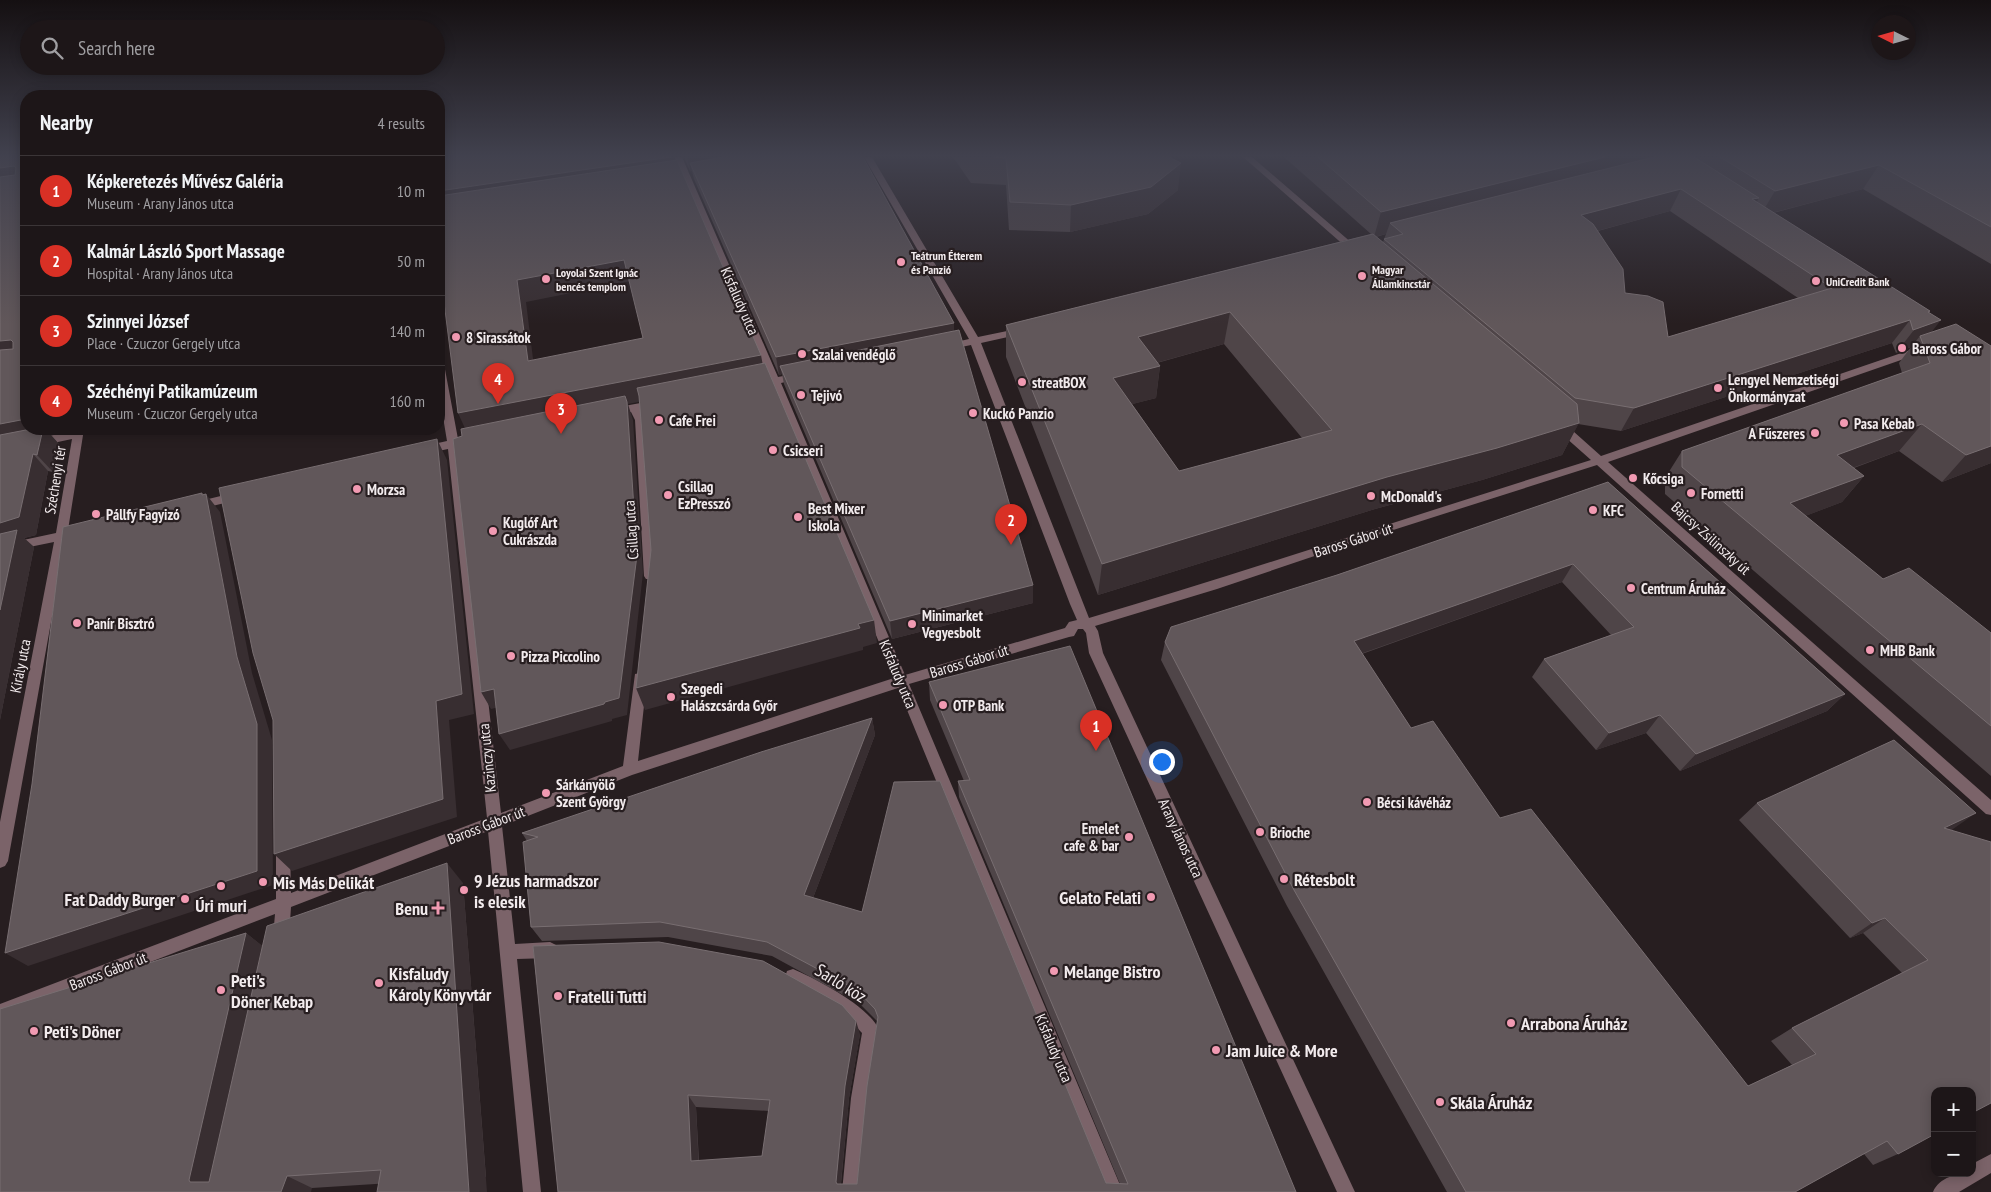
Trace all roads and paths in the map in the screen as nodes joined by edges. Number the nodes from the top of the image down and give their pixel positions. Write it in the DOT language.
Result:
graph roads {
  1 [pos="702,213"];
  2 [pos="900,213"];
  3 [pos="1311,213"];
  4 [pos="1366,260"];
  5 [pos="1033,328"];
  6 [pos="975,342"];
  7 [pos="1928,348"];
  8 [pos="937,349"];
  9 [pos="814,374"];
  10 [pos="776,381"];
  11 [pos="747,386"];
  12 [pos="445,398"];
  13 [pos="672,400"];
  14 [pos="635,407"];
  15 [pos="606,413"];
  16 [pos="1549,417"];
  17 [pos="63,435"];
  18 [pos="77,435"];
  19 [pos="481,438"];
  20 [pos="30,444"];
  21 [pos="453,444"];
  22 [pos="408,454"];
  23 [pos="1600,461"];
  24 [pos="244,494"];
  25 [pos="186,508"];
  26 [pos="90,529"];
  27 [pos="62,536"];
  28 [pos="0,549"];
  29 [pos="649,592"];
  30 [pos="1086,624"];
  31 [pos="641,670"];
  32 [pos="902,681"];
  33 [pos="630,770"];
  34 [pos="1991,809"];
  35 [pos="494,821"];
  36 [pos="283,837"];
  37 [pos="1,854"];
  38 [pos="284,904"];
  39 [pos="279,947"];
  40 [pos="564,950"];
  41 [pos="508,952"];
  42 [pos="780,970"];
  43 [pos="0,1012"];
  44 [pos="1991,1163"];
  45 [pos="532,1192"];
  46 [pos="851,1192"];
  47 [pos="1114,1192"];
  48 [pos="1346,1192"];
  49 [pos="1942,1192"];
  1 -- 10 [label="street, Kisfaludy utca"];
  2 -- 6 [label="street, Arany János utca"];
  3 -- 4 [label="street"];
  5 -- 6 [label="street"];
  6 -- 8 [label="street"];
  6 -- 30 [label="street, Arany János utca"];
  7 -- 23 [label="street, Baross Gábor út"];
  9 -- 10 [label="street"];
  10 -- 11 [label="street"];
  10 -- 32 [label="street, Kisfaludy utca"];
  12 -- 21 [label="street"];
  13 -- 14 [label="street"];
  14 -- 15 [label="street"];
  14 -- 29 [label="street, Csillag utca"];
  16 -- 23 [label="street, Bajcsy-Zsilinszky út"];
  17 -- 20 [label="street"];
  18 -- 27 [label="street, Széchenyi tér"];
  19 -- 21 [label="street"];
  21 -- 22 [label="street"];
  21 -- 35 [label="street, Kazinczy utca"];
  23 -- 30 [label="street, Baross Gábor út"];
  23 -- 34 [label="street, Bajcsy-Zsilinszky út"];
  24 -- 25 [label="street"];
  26 -- 27 [label="street"];
  27 -- 28 [label="street"];
  27 -- 37 [label="street, Király utca"];
  30 -- 32 [label="street, Baross Gábor út"];
  30 -- 48 [label="street, Arany János utca"];
  31 -- 33 [label="street"];
  32 -- 33 [label="street, Baross Gábor út"];
  32 -- 47 [label="street, Kisfaludy utca"];
  33 -- 35 [label="street, Baross Gábor út"];
  35 -- 38 [label="street, Baross Gábor út"];
  35 -- 41 [label="street, Kazinczy utca"];
  36 -- 38 [label="street"];
  38 -- 39 [label="street"];
  38 -- 43 [label="street, Baross Gábor út"];
  40 -- 41 [label="street"];
  41 -- 45 [label="street, Kazinczy utca"];
  42 -- 46 [label="street, Sarló köz"];
  44 -- 49 [label="street"];
}
